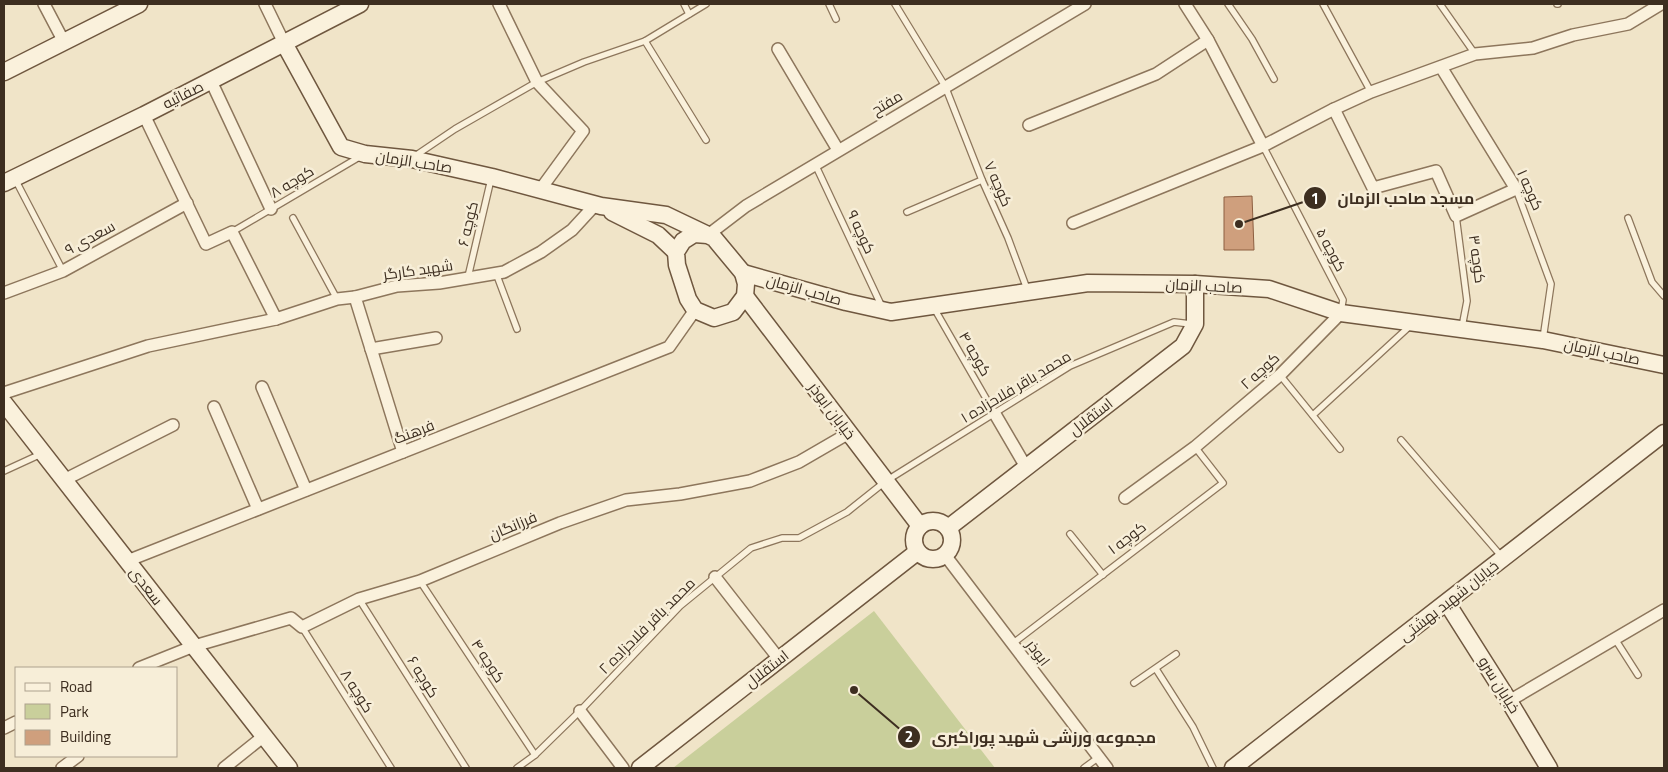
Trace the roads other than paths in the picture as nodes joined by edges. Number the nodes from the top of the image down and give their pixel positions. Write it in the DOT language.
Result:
graph roads {
  1 [pos="44,4"];
  2 [pos="139,4"];
  3 [pos="265,4"];
  4 [pos="360,4"];
  5 [pos="499,4"];
  6 [pos="684,4"];
  7 [pos="706,4"];
  8 [pos="829,4"];
  9 [pos="895,4"];
  10 [pos="1084,4"];
  11 [pos="1185,4"];
  12 [pos="1228,4"];
  13 [pos="1323,4"];
  14 [pos="1440,4"];
  15 [pos="1661,4"];
  16 [pos="689,14"];
  17 [pos="836,20"];
  18 [pos="1208,40"];
  19 [pos="645,41"];
  20 [pos="64,42"];
  21 [pos="284,43"];
  22 [pos="778,49"];
  23 [pos="1475,54"];
  24 [pos="1441,67"];
  25 [pos="4,72"];
  26 [pos="1274,79"];
  27 [pos="211,81"];
  28 [pos="537,82"];
  29 [pos="945,86"];
  30 [pos="1371,92"];
  31 [pos="1334,109"];
  32 [pos="144,115"];
  33 [pos="1029,125"];
  34 [pos="706,140"];
  35 [pos="1263,146"];
  36 [pos="838,150"];
  37 [pos="365,154"];
  38 [pos="412,159"];
  39 [pos="815,164"];
  40 [pos="492,177"];
  41 [pos="9,180"];
  42 [pos="982,180"];
  43 [pos="1516,188"];
  44 [pos="540,190"];
  45 [pos="187,203"];
  46 [pos="598,205"];
  47 [pos="271,209"];
  48 [pos="907,212"];
  49 [pos="1456,216"];
  50 [pos="293,218"];
  51 [pos="1628,218"];
  52 [pos="1073,223"];
  53 [pos="232,232"];
  54 [pos="708,235"];
  55 [pos="676,252"];
  56 [pos="63,271"];
  57 [pos="496,273"];
  58 [pos="743,273"];
  59 [pos="468,277"];
  60 [pos="1195,284"];
  61 [pos="1028,292"];
  62 [pos="4,293"];
  63 [pos="745,296"];
  64 [pos="1664,296"];
  65 [pos="355,297"];
  66 [pos="337,299"];
  67 [pos="933,306"];
  68 [pos="696,310"];
  69 [pos="884,310"];
  70 [pos="1341,313"];
  71 [pos="276,319"];
  72 [pos="1195,324"];
  73 [pos="1413,324"];
  74 [pos="517,329"];
  75 [pos="1462,329"];
  76 [pos="436,338"];
  77 [pos="1543,340"];
  78 [pos="371,349"];
  79 [pos="1664,365"];
  80 [pos="1280,375"];
  81 [pos="262,387"];
  82 [pos="4,393"];
  83 [pos="4,403"];
  84 [pos="214,407"];
  85 [pos="994,414"];
  86 [pos="1313,415"];
  87 [pos="173,425"];
  88 [pos="849,433"];
  89 [pos="1664,433"];
  90 [pos="1401,440"];
  91 [pos="1195,447"];
  92 [pos="1340,449"];
  93 [pos="403,452"];
  94 [pos="43,453"];
  95 [pos="1026,467"];
  96 [pos="4,471"];
  97 [pos="64,480"];
  98 [pos="886,481"];
  99 [pos="306,490"];
  100 [pos="1125,498"];
  101 [pos="258,509"];
  102 [pos="920,526"];
  103 [pos="948,528"];
  104 [pos="1070,534"];
  105 [pos="917,552"];
  106 [pos="944,556"];
  107 [pos="1503,559"];
  108 [pos="127,560"];
  109 [pos="1103,575"];
  110 [pos="715,577"];
  111 [pos="420,581"];
  112 [pos="359,599"];
  113 [pos="1446,603"];
  114 [pos="1664,610"];
  115 [pos="302,627"];
  116 [pos="1615,640"];
  117 [pos="1012,644"];
  118 [pos="194,646"];
  119 [pos="1176,654"];
  120 [pos="779,659"];
  121 [pos="142,667"];
  122 [pos="1156,669"];
  123 [pos="1638,675"];
  124 [pos="1134,683"];
  125 [pos="1509,701"];
  126 [pos="580,711"];
  127 [pos="264,736"];
  128 [pos="535,755"];
  129 [pos="77,757"];
  130 [pos="1099,757"];
  131 [pos="62,768"];
  132 [pos="224,768"];
  133 [pos="289,768"];
  134 [pos="390,768"];
  135 [pos="466,768"];
  136 [pos="517,768"];
  137 [pos="623,768"];
  138 [pos="640,768"];
  139 [pos="1084,768"];
  140 [pos="1107,768"];
  141 [pos="1213,768"];
  142 [pos="1233,768"];
  143 [pos="1549,768"];
  1 -- 20 [label="street"];
  2 -- 20 [label="street"];
  3 -- 21 [label="street"];
  4 -- 21 [label="street, صفائیه"];
  5 -- 28 [label="street"];
  6 -- 16 [label="lane"];
  7 -- 16 [label="lane"];
  8 -- 17 [label="lane"];
  9 -- 29 [label="lane, کوچه ۷"];
  10 -- 29 [label="street, مفتح"];
  11 -- 18 [label="street"];
  12 -- 26 [label="lane"];
  13 -- 30 [label="lane"];
  14 -- 23 [label="lane"];
  15 -- 23 [label="street"];
  16 -- 19 [label="lane"];
  18 -- 33 [label="street"];
  18 -- 35 [label="street"];
  19 -- 28 [label="lane"];
  19 -- 34 [label="lane"];
  20 -- 25 [label="street"];
  21 -- 27 [label="street, صفائیه"];
  21 -- 37 [label="street, صاحب الزمان"];
  22 -- 36 [label="street"];
  23 -- 24 [label="street"];
  24 -- 30 [label="street"];
  24 -- 43 [label="street, کوچه ۱"];
  27 -- 32 [label="street, صفائیه"];
  27 -- 47 [label="street"];
  28 -- 38 [label="lane"];
  28 -- 44 [label="street"];
  29 -- 36 [label="street, مفتح"];
  29 -- 42 [label="lane, کوچه ۷"];
  30 -- 31 [label="street"];
  31 -- 35 [label="street"];
  31 -- 49 [label="street, کوچه ۳"];
  32 -- 41 [label="street, صفائیه"];
  32 -- 45 [label="street"];
  35 -- 52 [label="street"];
  35 -- 70 [label="lane, کوچه ۵"];
  36 -- 39 [label="street, مفتح"];
  37 -- 38 [label="street, صاحب الزمان"];
  37 -- 47 [label="lane, کوچه ۸"];
  38 -- 40 [label="street, صاحب الزمان"];
  39 -- 54 [label="street, مفتح"];
  39 -- 69 [label="lane, کوچه ۹"];
  40 -- 44 [label="street, صاحب الزمان"];
  40 -- 59 [label="lane, کوچه ۶"];
  41 -- 56 [label="lane"];
  42 -- 48 [label="lane"];
  42 -- 61 [label="lane, کوچه ۷"];
  43 -- 49 [label="street"];
  43 -- 77 [label="lane, کوچه ۱"];
  44 -- 46 [label="street, صاحب الزمان"];
  45 -- 53 [label="street"];
  45 -- 56 [label="street, سعدی ۹"];
  46 -- 54 [label="street"];
  46 -- 55 [label="street"];
  46 -- 57 [label="street, شهید کارگر"];
  47 -- 53 [label="lane, کوچه ۸"];
  49 -- 75 [label="lane, کوچه ۳"];
  50 -- 66 [label="lane"];
  51 -- 64 [label="lane"];
  53 -- 71 [label="street"];
  54 -- 55 [label="street"];
  54 -- 58 [label="street"];
  55 -- 68 [label="street"];
  56 -- 62 [label="street, سعدی ۹"];
  57 -- 59 [label="street, شهید کارگر"];
  57 -- 74 [label="lane"];
  58 -- 63 [label="street"];
  58 -- 69 [label="street, صاحب الزمان"];
  59 -- 65 [label="street, شهید کارگر"];
  60 -- 61 [label="street, صاحب الزمان"];
  60 -- 70 [label="street, صاحب الزمان"];
  60 -- 72 [label="street, استقلال"];
  61 -- 67 [label="street, صاحب الزمان"];
  63 -- 68 [label="street"];
  63 -- 88 [label="street, خیابان ابوذر"];
  65 -- 66 [label="street, شهید کارگر"];
  65 -- 78 [label="street"];
  66 -- 71 [label="street, شهید کارگر"];
  67 -- 69 [label="street, صاحب الزمان"];
  67 -- 85 [label="lane, کوچه ۴"];
  68 -- 93 [label="street, فرهنگ"];
  70 -- 73 [label="street, صاحب الزمان"];
  70 -- 80 [label="street, کوچه ۲"];
  71 -- 82 [label="street, شهید کارگر"];
  72 -- 85 [label="lane, محمد باقر فلاحزاده ۱"];
  72 -- 95 [label="street, استقلال"];
  73 -- 75 [label="street, صاحب الزمان"];
  73 -- 86 [label="lane"];
  75 -- 77 [label="street, صاحب الزمان"];
  76 -- 78 [label="street"];
  77 -- 79 [label="street, صاحب الزمان"];
  78 -- 93 [label="street"];
  80 -- 86 [label="lane"];
  80 -- 91 [label="street, کوچه ۲"];
  81 -- 99 [label="street"];
  83 -- 94 [label="street, سعدی"];
  84 -- 101 [label="street"];
  85 -- 95 [label="street"];
  85 -- 98 [label="lane, محمد باقر فلاحزاده ۱"];
  86 -- 92 [label="lane"];
  87 -- 97 [label="street"];
  88 -- 98 [label="street, خیابان ابوذر"];
  88 -- 111 [label="street, فرزانگان"];
  89 -- 107 [label="street, خیابان شهید بهشتی"];
  90 -- 107 [label="lane"];
  91 -- 100 [label="street, کوچه ۲"];
  91 -- 109 [label="lane, کوچه ۱"];
  93 -- 99 [label="street, فرهنگ"];
  94 -- 96 [label="lane"];
  94 -- 97 [label="street, سعدی"];
  95 -- 103 [label="street, استقلال"];
  97 -- 108 [label="street, سعدی"];
  98 -- 102 [label="street, خیابان ابوذر"];
  98 -- 110 [label="lane, محمد باقر فلاحزاده ۲"];
  99 -- 101 [label="street, فرهنگ"];
  101 -- 108 [label="street, فرهنگ"];
  102 -- 103 [label="street"];
  102 -- 105 [label="street"];
  103 -- 106 [label="street"];
  104 -- 109 [label="lane"];
  105 -- 106 [label="street"];
  105 -- 120 [label="street, استقلال"];
  106 -- 117 [label="street, ابوذر"];
  107 -- 113 [label="street, خیابان شهید بهشتی"];
  108 -- 118 [label="street, سعدی"];
  109 -- 117 [label="lane, کوچه ۱"];
  110 -- 120 [label="street"];
  110 -- 126 [label="lane, محمد باقر فلاحزاده ۲"];
  111 -- 112 [label="street, فرزانگان"];
  111 -- 128 [label="lane, کوچه ۴"];
  112 -- 115 [label="street, فرزانگان"];
  112 -- 135 [label="lane, کوچه ۶"];
  113 -- 125 [label="street, خیابان سرو"];
  113 -- 142 [label="street, خیابان شهید بهشتی"];
  114 -- 116 [label="street"];
  115 -- 118 [label="street"];
  115 -- 134 [label="lane, کوچه ۸"];
  116 -- 123 [label="lane"];
  116 -- 125 [label="street"];
  117 -- 130 [label="street, ابوذر"];
  118 -- 121 [label="street"];
  118 -- 127 [label="street, سعدی"];
  119 -- 122 [label="lane"];
  120 -- 138 [label="street, استقلال"];
  122 -- 124 [label="lane"];
  122 -- 141 [label="lane"];
  125 -- 143 [label="street, خیابان سرو"];
  126 -- 128 [label="lane, محمد باقر فلاحزاده ۲"];
  126 -- 137 [label="street"];
  127 -- 132 [label="street"];
  127 -- 133 [label="street, سعدی"];
  128 -- 136 [label="lane, محمد باقر فلاحزاده ۲"];
  129 -- 131 [label="street"];
  130 -- 139 [label="lane"];
  130 -- 140 [label="street, ابوذر"];
}
